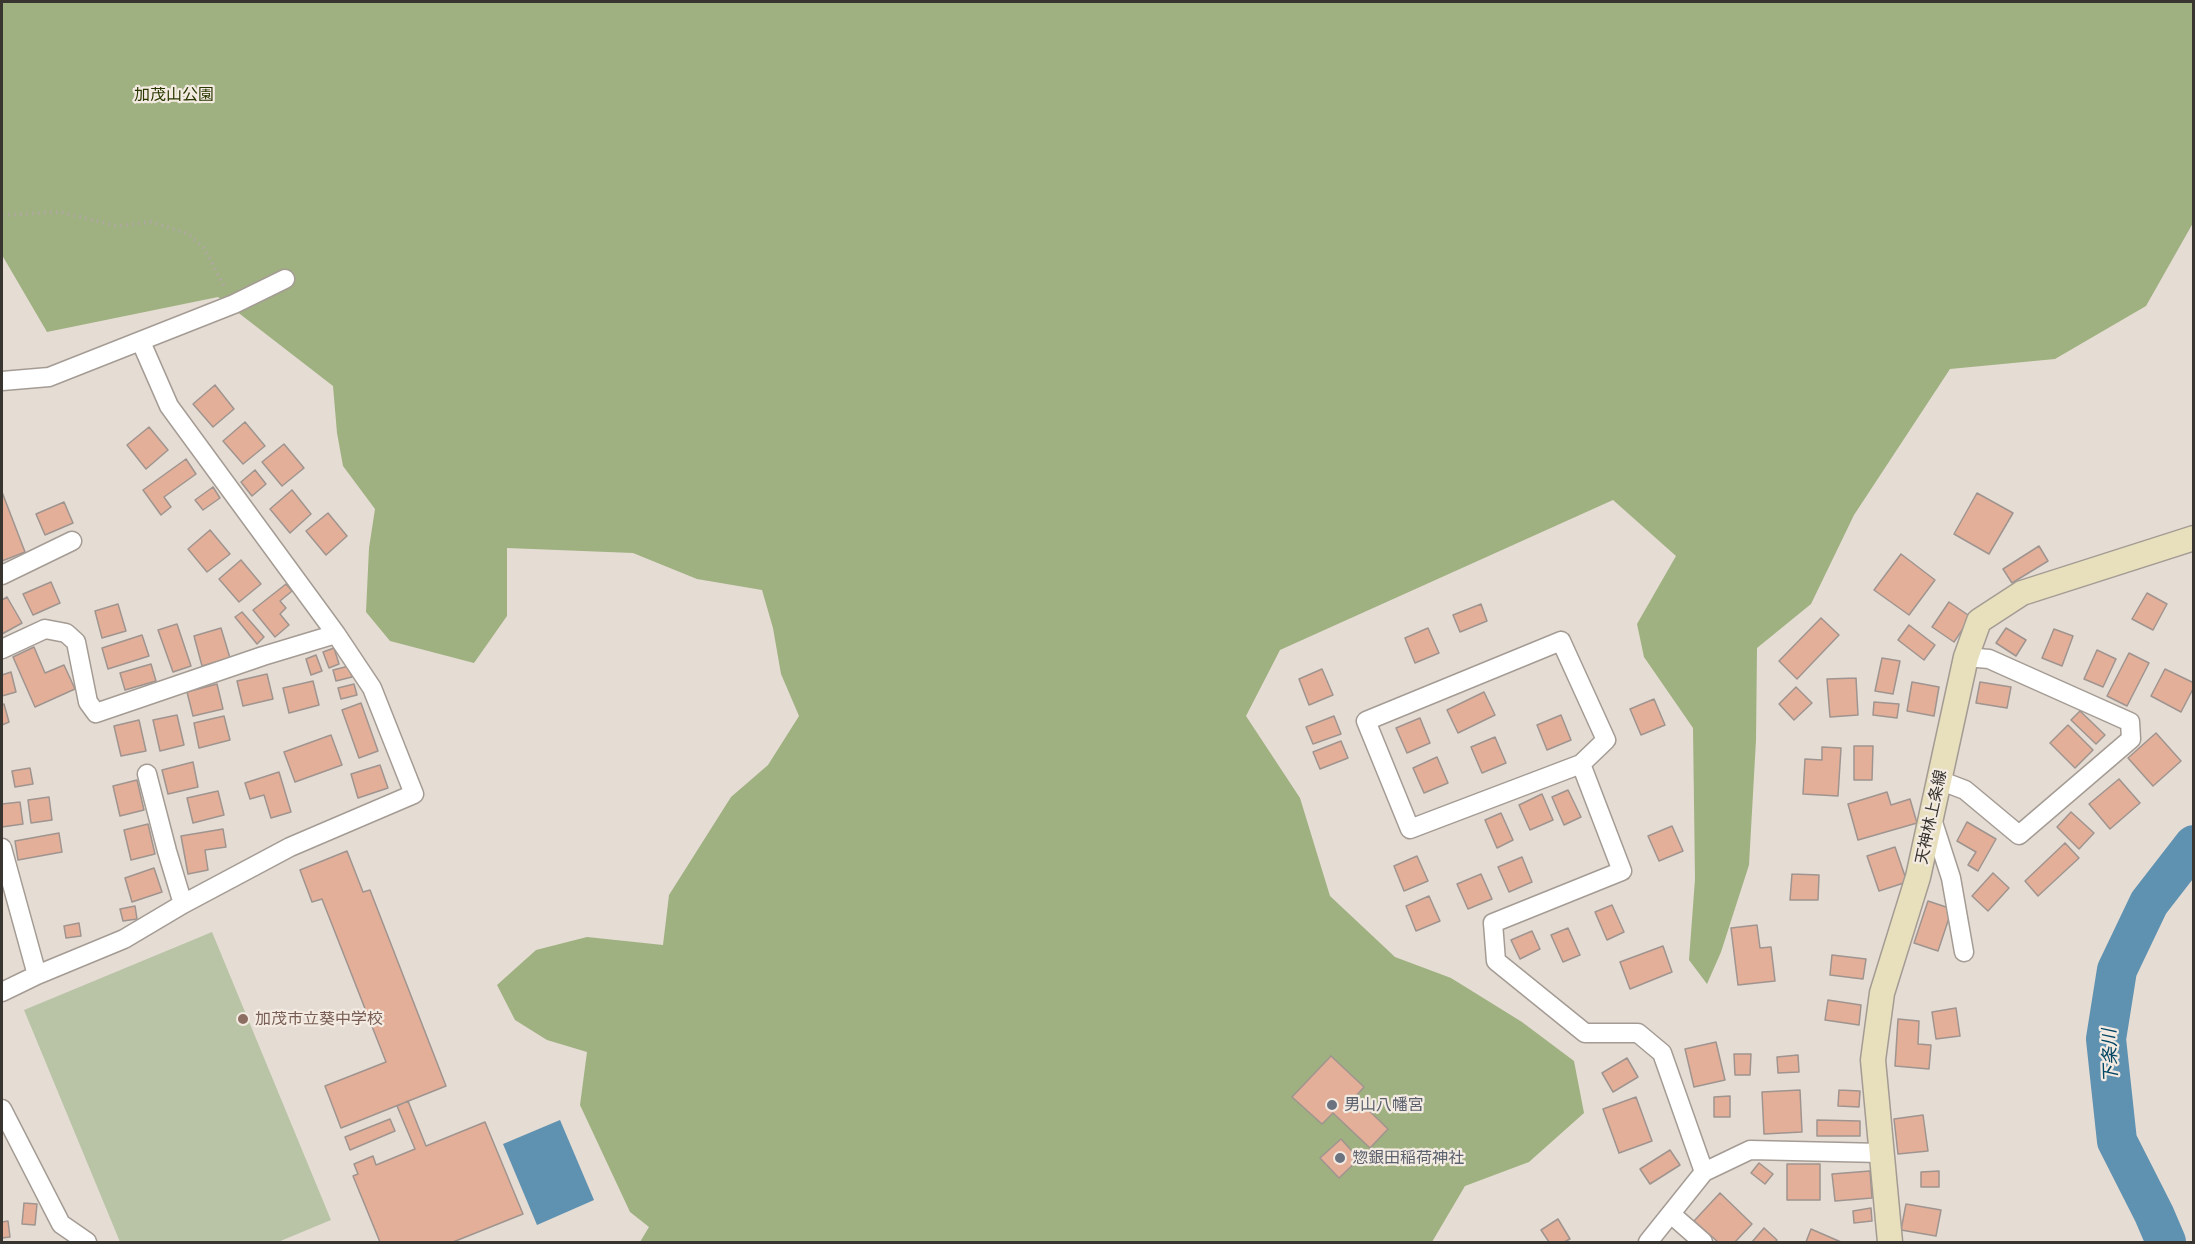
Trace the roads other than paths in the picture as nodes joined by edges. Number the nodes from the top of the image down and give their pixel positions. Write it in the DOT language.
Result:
graph roads {
  1 [pos="285,279"];
  2 [pos="141,342"];
  3 [pos="2,381"];
  4 [pos="2193,538"];
  5 [pos="72,542"];
  6 [pos="2,575"];
  7 [pos="336,634"];
  8 [pos="2,649"];
  9 [pos="1966,657"];
  10 [pos="1581,764"];
  11 [pos="147,774"];
  12 [pos="1940,780"];
  13 [pos="1931,816"];
  14 [pos="2,848"];
  15 [pos="183,904"];
  16 [pos="1964,952"];
  17 [pos="38,975"];
  18 [pos="2,992"];
  19 [pos="2,1109"];
  20 [pos="1881,1153"];
  21 [pos="1704,1172"];
  22 [pos="1671,1214"];
  23 [pos="87,1242"];
  24 [pos="1648,1242"];
  25 [pos="1703,1242"];
  26 [pos="1890,1242"];
  1 -- 2 [label="street"];
  2 -- 3 [label="street"];
  2 -- 7 [label="street"];
  4 -- 9 [label="main road, 天神林上条線"];
  5 -- 6 [label="street"];
  7 -- 8 [label="street"];
  7 -- 15 [label="street"];
  9 -- 12 [label="main road, 天神林上条線"];
  9 -- 12 [label="street"];
  10 -- 10 [label="street"];
  10 -- 21 [label="street"];
  11 -- 15 [label="street"];
  12 -- 13 [label="main road, 天神林上条線"];
  13 -- 16 [label="street"];
  13 -- 20 [label="main road, 天神林上条線"];
  14 -- 17 [label="street"];
  15 -- 17 [label="street"];
  17 -- 18 [label="street"];
  19 -- 23 [label="street"];
  20 -- 21 [label="street"];
  20 -- 26 [label="main road, 天神林上条線"];
  21 -- 22 [label="street"];
  22 -- 24 [label="street"];
  22 -- 25 [label="street"];
}
